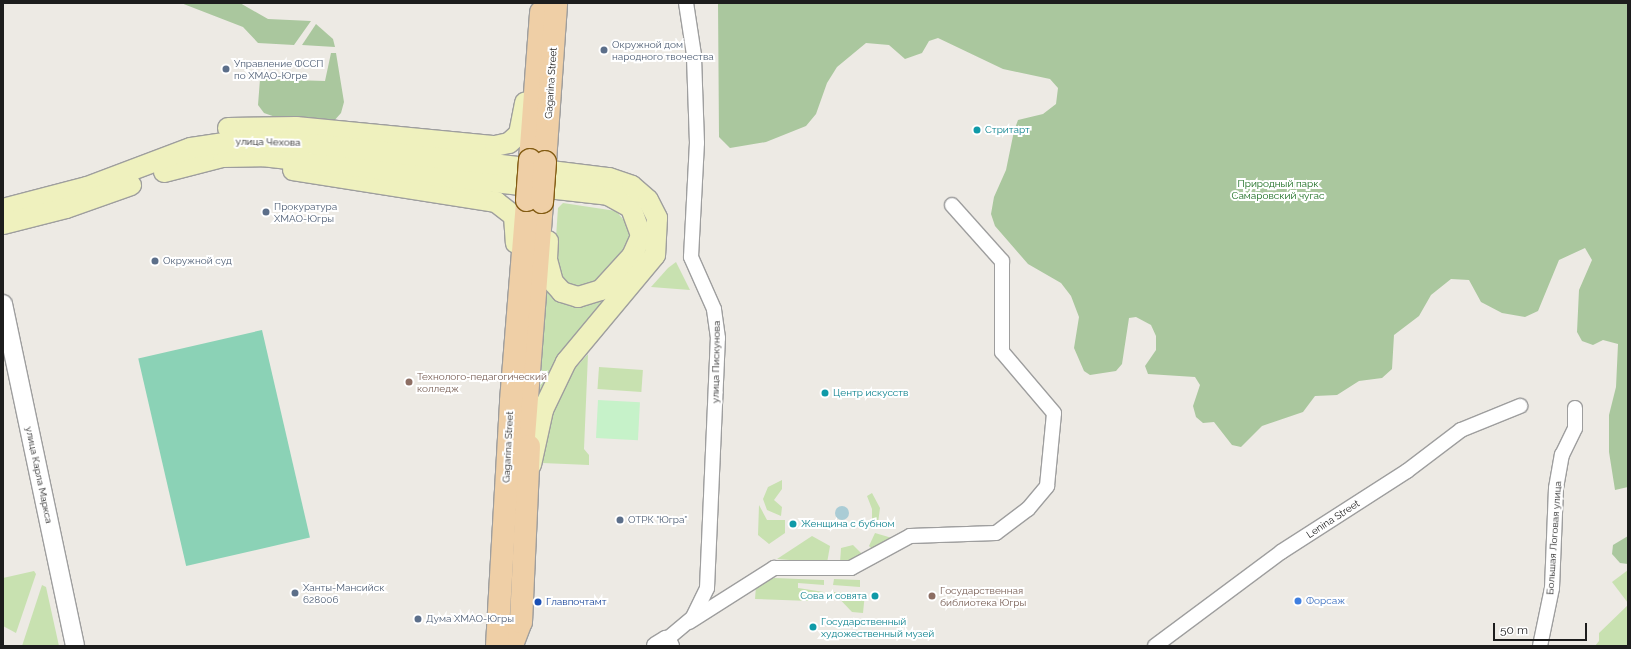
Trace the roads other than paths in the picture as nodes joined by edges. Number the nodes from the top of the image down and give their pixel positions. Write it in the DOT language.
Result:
graph roads {
  1 [pos="538,3"];
  2 [pos="541,3"];
  3 [pos="556,3"];
  4 [pos="686,3"];
  5 [pos="223,157"];
  6 [pos="122,174"];
  7 [pos="537,184"];
  8 [pos="952,205"];
  9 [pos="3,209"];
  10 [pos="3,224"];
  11 [pos="515,258"];
  12 [pos="519,300"];
  13 [pos="3,304"];
  14 [pos="518,401"];
  15 [pos="1520,406"];
  16 [pos="1575,408"];
  17 [pos="530,471"];
  18 [pos="518,538"];
  19 [pos="707,580"];
  20 [pos="731,594"];
  21 [pos="689,622"];
  22 [pos="664,644"];
  23 [pos="75,646"];
  24 [pos="507,646"];
  25 [pos="1155,646"];
  26 [pos="1540,646"];
  1 -- 6 [label="main road"];
  2 -- 7 [label="main road, Gagarina Street"];
  3 -- 7 [label="main road, Gagarina Street"];
  4 -- 19 [label="street, улица Пискунова"];
  5 -- 7 [label="main road, улица Чехова"];
  5 -- 10 [label="main road, улица Чехова"];
  5 -- 11 [label="main road"];
  6 -- 7 [label="main road, улица Чехова"];
  6 -- 9 [label="main road, улица Чехова"];
  7 -- 7 [label="main road"];
  7 -- 12 [label="main road, Gagarina Street"];
  7 -- 14 [label="main road, Gagarina Street"];
  7 -- 17 [label="main road"];
  8 -- 20 [label="street"];
  11 -- 12 [label="main road"];
  11 -- 14 [label="main road"];
  12 -- 14 [label="main road, Gagarina Street"];
  13 -- 23 [label="street, улица Карла Маркса"];
  14 -- 17 [label="main road"];
  14 -- 18 [label="main road, Gagarina Street"];
  14 -- 24 [label="main road, Gagarina Street"];
  15 -- 25 [label="street, Lenina Street"];
  16 -- 26 [label="street, Большая Логовая улица"];
  17 -- 18 [label="main road"];
  17 -- 24 [label="main road"];
  18 -- 24 [label="main road, Gagarina Street"];
  19 -- 20 [label="street"];
  19 -- 21 [label="street, улица Пискунова"];
  20 -- 21 [label="street"];
  21 -- 22 [label="street, улица Пискунова"];
}
